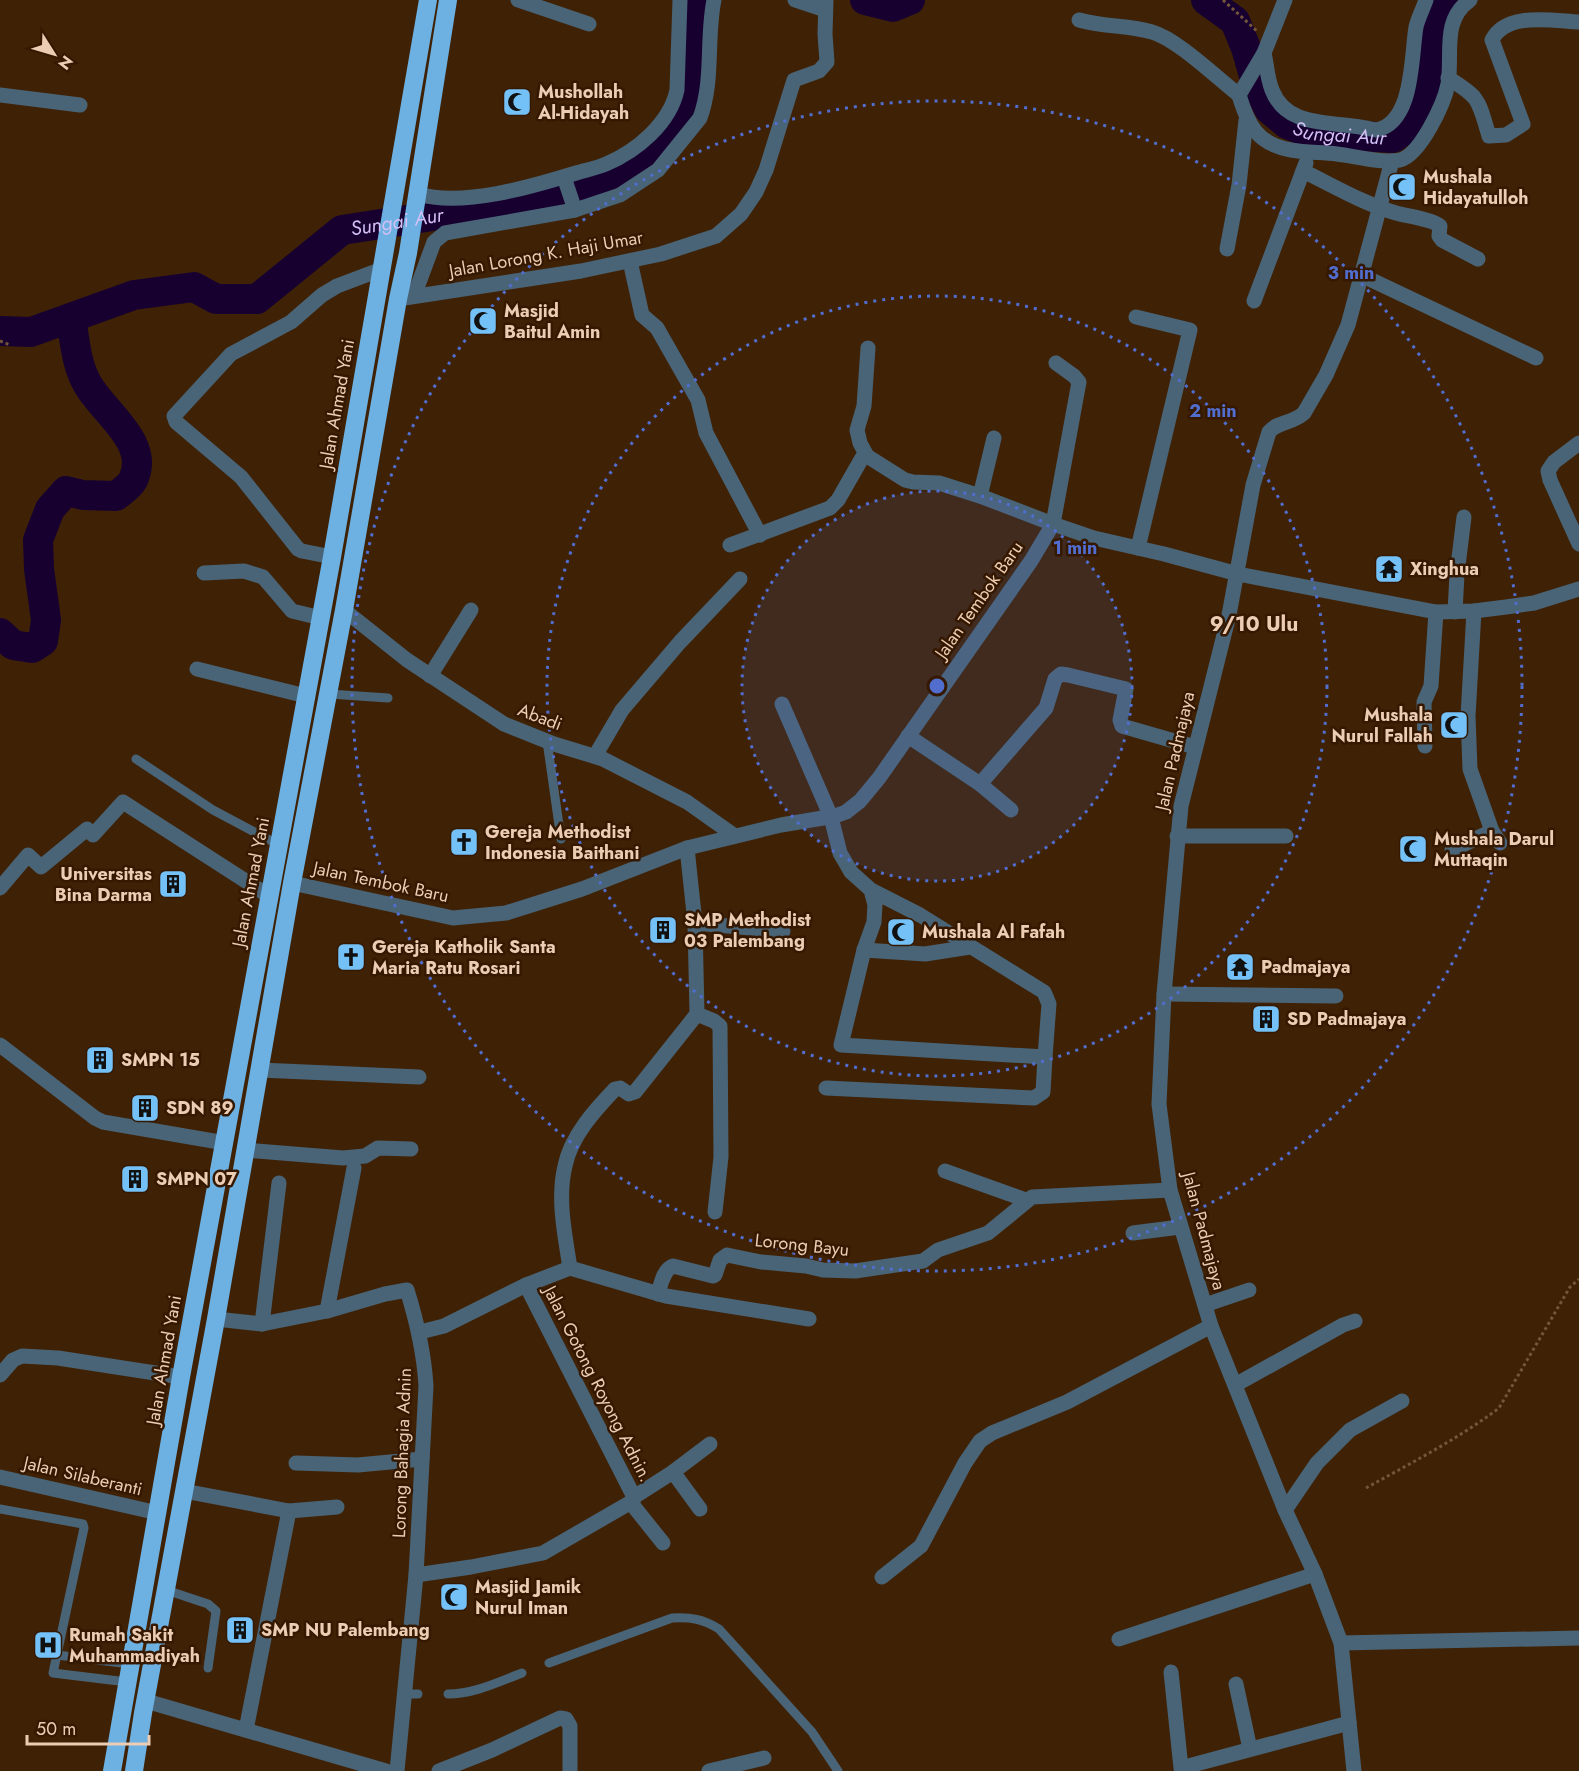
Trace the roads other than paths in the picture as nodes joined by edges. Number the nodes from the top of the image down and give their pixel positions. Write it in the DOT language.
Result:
graph roads {
  1 [pos="428,0"];
  2 [pos="448,0"];
  3 [pos="518,0"];
  4 [pos="680,0"];
  5 [pos="714,0"];
  6 [pos="795,0"];
  7 [pos="1285,0"];
  8 [pos="1426,0"];
  9 [pos="1470,0"];
  10 [pos="825,4"];
  11 [pos="1079,20"];
  12 [pos="1579,22"];
  13 [pos="589,24"];
  14 [pos="1262,56"];
  15 [pos="1448,78"];
  16 [pos="1241,90"];
  17 [pos="0,95"];
  18 [pos="80,105"];
  19 [pos="1246,120"];
  20 [pos="1309,153"];
  21 [pos="1392,161"];
  22 [pos="1303,171"];
  23 [pos="566,181"];
  24 [pos="418,195"];
  25 [pos="574,208"];
  26 [pos="1378,208"];
  27 [pos="1227,249"];
  28 [pos="384,260"];
  29 [pos="1478,260"];
  30 [pos="630,261"];
  31 [pos="1362,275"];
  32 [pos="406,298"];
  33 [pos="1254,301"];
  34 [pos="1136,317"];
  35 [pos="868,348"];
  36 [pos="1536,358"];
  37 [pos="1056,363"];
  38 [pos="994,438"];
  39 [pos="1579,443"];
  40 [pos="867,456"];
  41 [pos="980,496"];
  42 [pos="1464,517"];
  43 [pos="1053,524"];
  44 [pos="760,535"];
  45 [pos="1579,544"];
  46 [pos="730,545"];
  47 [pos="1138,548"];
  48 [pos="332,557"];
  49 [pos="204,573"];
  50 [pos="1238,574"];
  51 [pos="740,579"];
  52 [pos="1577,594"];
  53 [pos="344,610"];
  54 [pos="471,610"];
  55 [pos="1474,611"];
  56 [pos="1436,612"];
  57 [pos="1455,612"];
  58 [pos="321,618"];
  59 [pos="197,669"];
  60 [pos="430,676"];
  61 [pos="329,694"];
  62 [pos="306,696"];
  63 [pos="388,698"];
  64 [pos="782,704"];
  65 [pos="908,736"];
  66 [pos="547,741"];
  67 [pos="1425,746"];
  68 [pos="1195,747"];
  69 [pos="595,756"];
  70 [pos="136,759"];
  71 [pos="980,784"];
  72 [pos="1011,810"];
  73 [pos="831,817"];
  74 [pos="735,836"];
  75 [pos="1177,836"];
  76 [pos="1286,836"];
  77 [pos="561,838"];
  78 [pos="279,845"];
  79 [pos="687,848"];
  80 [pos="1452,850"];
  81 [pos="292,883"];
  82 [pos="0,888"];
  83 [pos="871,890"];
  84 [pos="269,896"];
  85 [pos="695,922"];
  86 [pos="783,931"];
  87 [pos="970,947"];
  88 [pos="864,951"];
  89 [pos="1164,994"];
  90 [pos="1336,996"];
  91 [pos="697,1014"];
  92 [pos="0,1045"];
  93 [pos="1045,1057"];
  94 [pos="260,1070"];
  95 [pos="419,1077"];
  96 [pos="826,1088"];
  97 [pos="225,1143"];
  98 [pos="411,1149"];
  99 [pos="245,1150"];
  100 [pos="354,1167"];
  101 [pos="945,1171"];
  102 [pos="279,1183"];
  103 [pos="1170,1190"];
  104 [pos="1026,1200"];
  105 [pos="715,1212"];
  106 [pos="1180,1227"];
  107 [pos="1133,1233"];
  108 [pos="570,1268"];
  109 [pos="526,1285"];
  110 [pos="1249,1290"];
  111 [pos="658,1294"];
  112 [pos="1204,1305"];
  113 [pos="327,1311"];
  114 [pos="809,1319"];
  115 [pos="216,1320"];
  116 [pos="1354,1321"];
  117 [pos="262,1324"];
  118 [pos="1211,1326"];
  119 [pos="420,1332"];
  120 [pos="0,1376"];
  121 [pos="181,1377"];
  122 [pos="1235,1384"];
  123 [pos="1402,1401"];
  124 [pos="710,1444"];
  125 [pos="422,1459"];
  126 [pos="296,1462"];
  127 [pos="675,1474"];
  128 [pos="0,1477"];
  129 [pos="184,1491"];
  130 [pos="633,1504"];
  131 [pos="337,1508"];
  132 [pos="0,1509"];
  133 [pos="700,1509"];
  134 [pos="1285,1510"];
  135 [pos="289,1511"];
  136 [pos="158,1514"];
  137 [pos="663,1543"];
  138 [pos="1315,1574"];
  139 [pos="416,1575"];
  140 [pos="882,1577"];
  141 [pos="166,1590"];
  142 [pos="1579,1638"];
  143 [pos="1119,1640"];
  144 [pos="1341,1643"];
  145 [pos="57,1655"];
  146 [pos="549,1663"];
  147 [pos="130,1664"];
  148 [pos="208,1668"];
  149 [pos="1171,1672"];
  150 [pos="522,1673"];
  151 [pos="127,1682"];
  152 [pos="1236,1684"];
  153 [pos="448,1694"];
  154 [pos="146,1701"];
  155 [pos="1349,1723"];
  156 [pos="246,1730"];
  157 [pos="1250,1749"];
  158 [pos="764,1758"];
  159 [pos="343,1765"];
  160 [pos="1181,1770"];
  161 [pos="112,1771"];
  162 [pos="134,1771"];
  163 [pos="386,1771"];
  164 [pos="397,1771"];
  165 [pos="439,1771"];
  166 [pos="570,1771"];
  167 [pos="709,1771"];
  168 [pos="838,1771"];
  169 [pos="1354,1771"];
  1 -- 28 [label="highway, Jalan Ahmad Yani"];
  2 -- 24 [label="highway"];
  3 -- 13 [label="street"];
  4 -- 23 [label="street"];
  5 -- 25 [label="street"];
  6 -- 10 [label="street"];
  7 -- 14 [label="street"];
  8 -- 14 [label="street"];
  9 -- 15 [label="street"];
  10 -- 30 [label="street, Jalan Lorong K. Haji Umar"];
  11 -- 16 [label="street"];
  12 -- 15 [label="street"];
  14 -- 16 [label="street"];
  15 -- 21 [label="street"];
  16 -- 19 [label="street"];
  17 -- 18 [label="street"];
  19 -- 20 [label="street"];
  19 -- 27 [label="street"];
  20 -- 21 [label="street"];
  20 -- 22 [label="street"];
  21 -- 26 [label="street"];
  22 -- 26 [label="street"];
  22 -- 33 [label="street"];
  23 -- 24 [label="street"];
  23 -- 25 [label="street"];
  24 -- 32 [label="highway"];
  25 -- 32 [label="street"];
  26 -- 29 [label="street"];
  26 -- 31 [label="street"];
  28 -- 48 [label="highway, Jalan Ahmad Yani"];
  28 -- 48 [label="street"];
  30 -- 32 [label="street, Jalan Lorong K. Haji Umar"];
  30 -- 44 [label="street"];
  31 -- 36 [label="street"];
  31 -- 50 [label="street, Jalan Padmajaya"];
  32 -- 53 [label="highway"];
  34 -- 47 [label="street"];
  35 -- 40 [label="street"];
  37 -- 43 [label="street"];
  38 -- 41 [label="street"];
  39 -- 45 [label="street"];
  40 -- 41 [label="street"];
  40 -- 44 [label="street"];
  41 -- 43 [label="street"];
  42 -- 57 [label="street"];
  43 -- 47 [label="street"];
  43 -- 65 [label="street, Jalan Tembok Baru"];
  44 -- 46 [label="street"];
  47 -- 50 [label="street"];
  48 -- 58 [label="highway, Jalan Ahmad Yani"];
  49 -- 58 [label="street"];
  50 -- 56 [label="street"];
  50 -- 68 [label="street, Jalan Padmajaya"];
  51 -- 69 [label="street"];
  52 -- 55 [label="street"];
  53 -- 60 [label="street, Abadi"];
  53 -- 61 [label="highway"];
  54 -- 60 [label="street"];
  55 -- 57 [label="street"];
  55 -- 80 [label="street"];
  56 -- 57 [label="street"];
  56 -- 67 [label="street"];
  58 -- 62 [label="highway, Jalan Ahmad Yani"];
  59 -- 62 [label="street"];
  60 -- 66 [label="street, Abadi"];
  61 -- 63 [label="lane"];
  61 -- 81 [label="highway"];
  62 -- 78 [label="highway, Jalan Ahmad Yani"];
  64 -- 73 [label="street"];
  65 -- 71 [label="street"];
  65 -- 73 [label="street, Jalan Tembok Baru"];
  66 -- 69 [label="street, Abadi"];
  66 -- 77 [label="lane"];
  68 -- 71 [label="street"];
  68 -- 75 [label="street, Jalan Padmajaya"];
  69 -- 74 [label="street, Abadi"];
  70 -- 78 [label="lane"];
  71 -- 72 [label="street"];
  73 -- 74 [label="street, Jalan Tembok Baru"];
  73 -- 83 [label="street"];
  74 -- 79 [label="street, Jalan Tembok Baru"];
  75 -- 76 [label="street"];
  75 -- 89 [label="street, Jalan Padmajaya"];
  78 -- 84 [label="highway, Jalan Ahmad Yani"];
  79 -- 81 [label="street, Jalan Tembok Baru"];
  79 -- 85 [label="street"];
  81 -- 94 [label="highway"];
  82 -- 84 [label="street"];
  83 -- 87 [label="street"];
  83 -- 88 [label="street"];
  84 -- 97 [label="highway, Jalan Ahmad Yani"];
  85 -- 86 [label="street"];
  85 -- 91 [label="street"];
  87 -- 88 [label="street"];
  87 -- 93 [label="street"];
  88 -- 93 [label="street"];
  89 -- 90 [label="street"];
  89 -- 103 [label="street, Jalan Padmajaya"];
  91 -- 105 [label="street"];
  91 -- 108 [label="street"];
  92 -- 97 [label="street"];
  93 -- 96 [label="street"];
  94 -- 95 [label="street"];
  94 -- 99 [label="highway"];
  97 -- 121 [label="highway, Jalan Ahmad Yani"];
  98 -- 99 [label="street"];
  99 -- 115 [label="highway"];
  100 -- 113 [label="street"];
  101 -- 104 [label="street"];
  102 -- 117 [label="street"];
  103 -- 104 [label="street"];
  103 -- 106 [label="street, Jalan Padmajaya"];
  104 -- 111 [label="street, Lorong Bayu"];
  106 -- 107 [label="street"];
  106 -- 112 [label="street, Jalan Padmajaya"];
  108 -- 109 [label="street"];
  108 -- 111 [label="street"];
  109 -- 119 [label="street, Jalan Gotong Royong Adnin."];
  109 -- 130 [label="street, Jalan Gotong Royong Adnin."];
  110 -- 112 [label="street"];
  111 -- 114 [label="street"];
  112 -- 118 [label="street, Jalan Padmajaya"];
  113 -- 117 [label="street"];
  113 -- 119 [label="street"];
  115 -- 117 [label="street"];
  115 -- 129 [label="highway"];
  116 -- 122 [label="street"];
  118 -- 122 [label="street, Jalan Padmajaya"];
  118 -- 140 [label="street"];
  119 -- 125 [label="street, Lorong Bahagia Adnin"];
  120 -- 121 [label="street"];
  121 -- 136 [label="highway, Jalan Ahmad Yani"];
  122 -- 134 [label="street, Jalan Padmajaya"];
  123 -- 134 [label="street"];
  124 -- 127 [label="street"];
  125 -- 126 [label="street"];
  125 -- 139 [label="street, Lorong Bahagia Adnin"];
  127 -- 130 [label="street"];
  127 -- 133 [label="street"];
  128 -- 136 [label="street, Jalan Silaberanti"];
  129 -- 135 [label="street"];
  129 -- 141 [label="highway"];
  130 -- 137 [label="street"];
  130 -- 139 [label="street, Jalan Gotong Royong Adnin."];
  131 -- 135 [label="street"];
  132 -- 145 [label="lane"];
  134 -- 138 [label="street, Jalan Padmajaya"];
  135 -- 156 [label="street"];
  136 -- 147 [label="highway, Jalan Ahmad Yani"];
  138 -- 143 [label="street"];
  138 -- 144 [label="street, Jalan Padmajaya"];
  139 -- 164 [label="street"];
  141 -- 148 [label="lane"];
  141 -- 154 [label="highway"];
  142 -- 144 [label="street"];
  144 -- 155 [label="street, Jalan Padmajaya"];
  145 -- 147 [label="lane"];
  145 -- 151 [label="lane"];
  146 -- 168 [label="lane"];
  147 -- 151 [label="highway, Jalan Ahmad Yani"];
  149 -- 160 [label="street"];
  150 -- 153 [label="lane"];
  151 -- 161 [label="highway, Jalan Ahmad Yani"];
  152 -- 157 [label="street"];
  154 -- 156 [label="street"];
  154 -- 162 [label="highway"];
  155 -- 157 [label="street"];
  155 -- 169 [label="street, Jalan Padmajaya"];
  156 -- 159 [label="street"];
  157 -- 160 [label="street"];
  158 -- 167 [label="street"];
  159 -- 163 [label="street"];
  165 -- 166 [label="street"];
}
